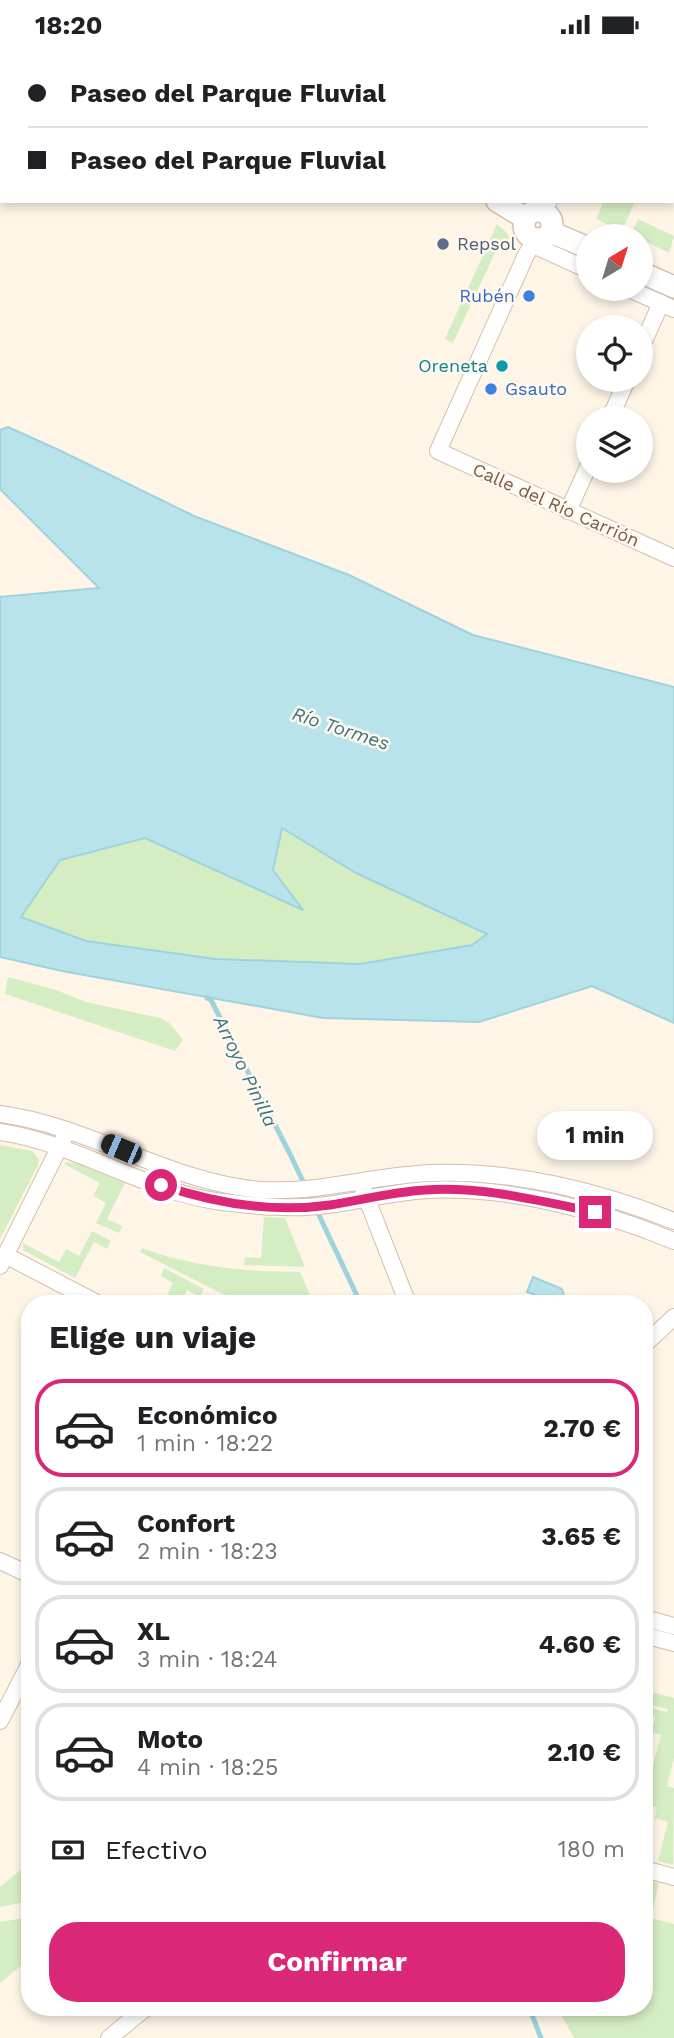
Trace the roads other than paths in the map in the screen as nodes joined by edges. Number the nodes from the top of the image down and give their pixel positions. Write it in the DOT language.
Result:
graph roads {
  1 [pos="502,203"];
  2 [pos="539,224"];
  3 [pos="576,243"];
  4 [pos="576,259"];
  5 [pos="653,284"];
  6 [pos="653,295"];
  7 [pos="670,300"];
  8 [pos="653,328"];
  9 [pos="581,483"];
  10 [pos="568,511"];
  11 [pos="674,558"];
  12 [pos="0,1114"];
  13 [pos="68,1130"];
  14 [pos="0,1132"];
  15 [pos="60,1145"];
  16 [pos="361,1180"];
  17 [pos="365,1199"];
  18 [pos="674,1221"];
  19 [pos="674,1241"];
  20 [pos="3,1261"];
  21 [pos="79,1295"];
  22 [pos="404,1295"];
  23 [pos="674,1317"];
  24 [pos="653,1337"];
  25 [pos="0,1561"];
  26 [pos="21,1571"];
  27 [pos="653,1620"];
  28 [pos="674,1626"];
  29 [pos="653,1637"];
  30 [pos="674,1643"];
  31 [pos="21,1680"];
  32 [pos="0,1721"];
  33 [pos="653,1871"];
  34 [pos="674,1877"];
  35 [pos="136,2016"];
  36 [pos="109,2038"];
  1 -- 2 [label="main road"];
  2 -- 3 [label="main road"];
  2 -- 4 [label="street"];
  2 -- 10 [label="street, Calle del Río Carrión"];
  5 -- 7 [label="main road"];
  6 -- 7 [label="street"];
  7 -- 8 [label="street"];
  9 -- 10 [label="street"];
  10 -- 11 [label="street, Calle del Río Carrión"];
  12 -- 13 [label="street"];
  13 -- 15 [label="street"];
  13 -- 16 [label="street"];
  14 -- 15 [label="street"];
  15 -- 17 [label="street"];
  15 -- 20 [label="street"];
  16 -- 17 [label="street"];
  16 -- 18 [label="street"];
  17 -- 19 [label="street"];
  17 -- 22 [label="street"];
  20 -- 21 [label="street"];
  23 -- 24 [label="street"];
  25 -- 26 [label="street"];
  27 -- 28 [label="street"];
  29 -- 30 [label="street"];
  31 -- 32 [label="street"];
  33 -- 34 [label="street"];
  35 -- 36 [label="street"];
}
